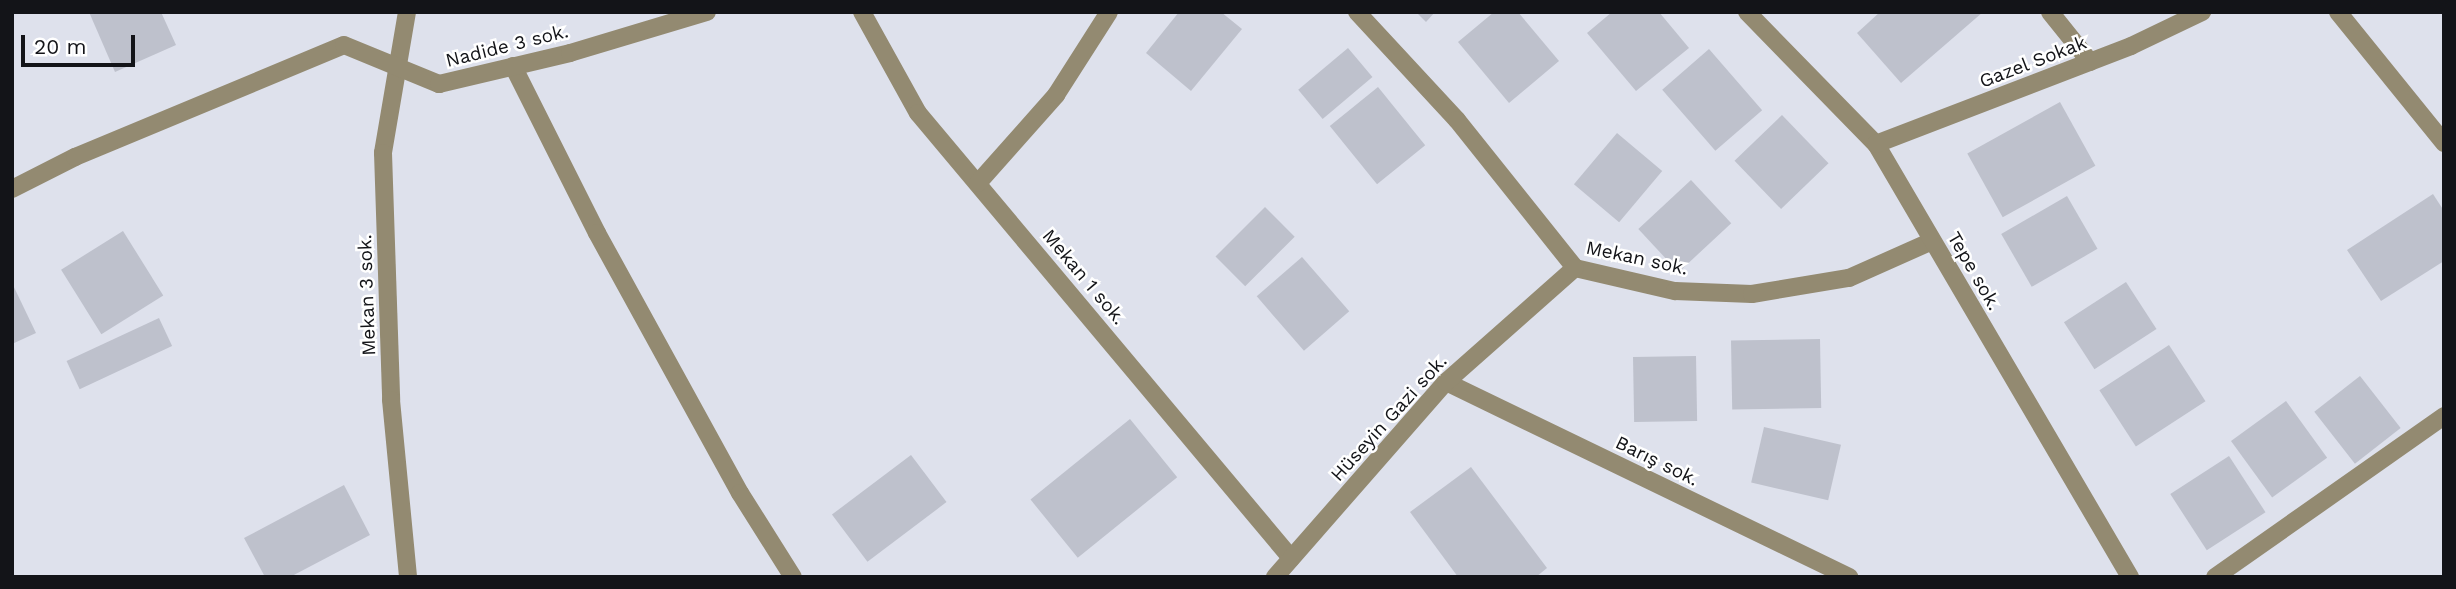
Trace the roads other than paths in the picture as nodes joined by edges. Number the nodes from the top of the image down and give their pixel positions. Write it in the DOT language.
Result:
graph roads {
  1 [pos="407,12"];
  2 [pos="707,12"];
  3 [pos="862,12"];
  4 [pos="1109,12"];
  5 [pos="1357,12"];
  6 [pos="1747,12"];
  7 [pos="2050,12"];
  8 [pos="2202,12"];
  9 [pos="2338,12"];
  10 [pos="2090,62"];
  11 [pos="513,66"];
  12 [pos="400,68"];
  13 [pos="2444,143"];
  14 [pos="1876,145"];
  15 [pos="978,183"];
  16 [pos="12,189"];
  17 [pos="1932,241"];
  18 [pos="1575,268"];
  19 [pos="1446,382"];
  20 [pos="2444,416"];
  21 [pos="1291,558"];
  22 [pos="408,577"];
  23 [pos="793,577"];
  24 [pos="1275,577"];
  25 [pos="1849,577"];
  26 [pos="2130,577"];
  27 [pos="2215,577"];
  1 -- 12 [label="street, Mekan 3 sok."];
  2 -- 11 [label="street, Nadide 3 sok."];
  3 -- 15 [label="street, Mekan 1 sok."];
  4 -- 15 [label="street"];
  5 -- 18 [label="street, Mekan sok."];
  6 -- 14 [label="street, Tepe sok."];
  7 -- 10 [label="street"];
  8 -- 10 [label="street, Gazel Sokak"];
  9 -- 13 [label="street"];
  10 -- 14 [label="street, Gazel Sokak"];
  11 -- 12 [label="street, Nadide 3 sok."];
  11 -- 23 [label="street"];
  12 -- 16 [label="street, Nadide 3 sok."];
  12 -- 22 [label="street, Mekan 3 sok."];
  14 -- 17 [label="street, Tepe sok."];
  15 -- 21 [label="street, Mekan 1 sok."];
  17 -- 18 [label="street, Mekan sok."];
  17 -- 26 [label="street, Tepe sok."];
  18 -- 19 [label="street, Hüseyin Gazi sok."];
  19 -- 21 [label="street, Hüseyin Gazi sok."];
  19 -- 25 [label="street, Barış sok."];
  20 -- 27 [label="street"];
  21 -- 24 [label="street, Hüseyin Gazi sok."];
}
